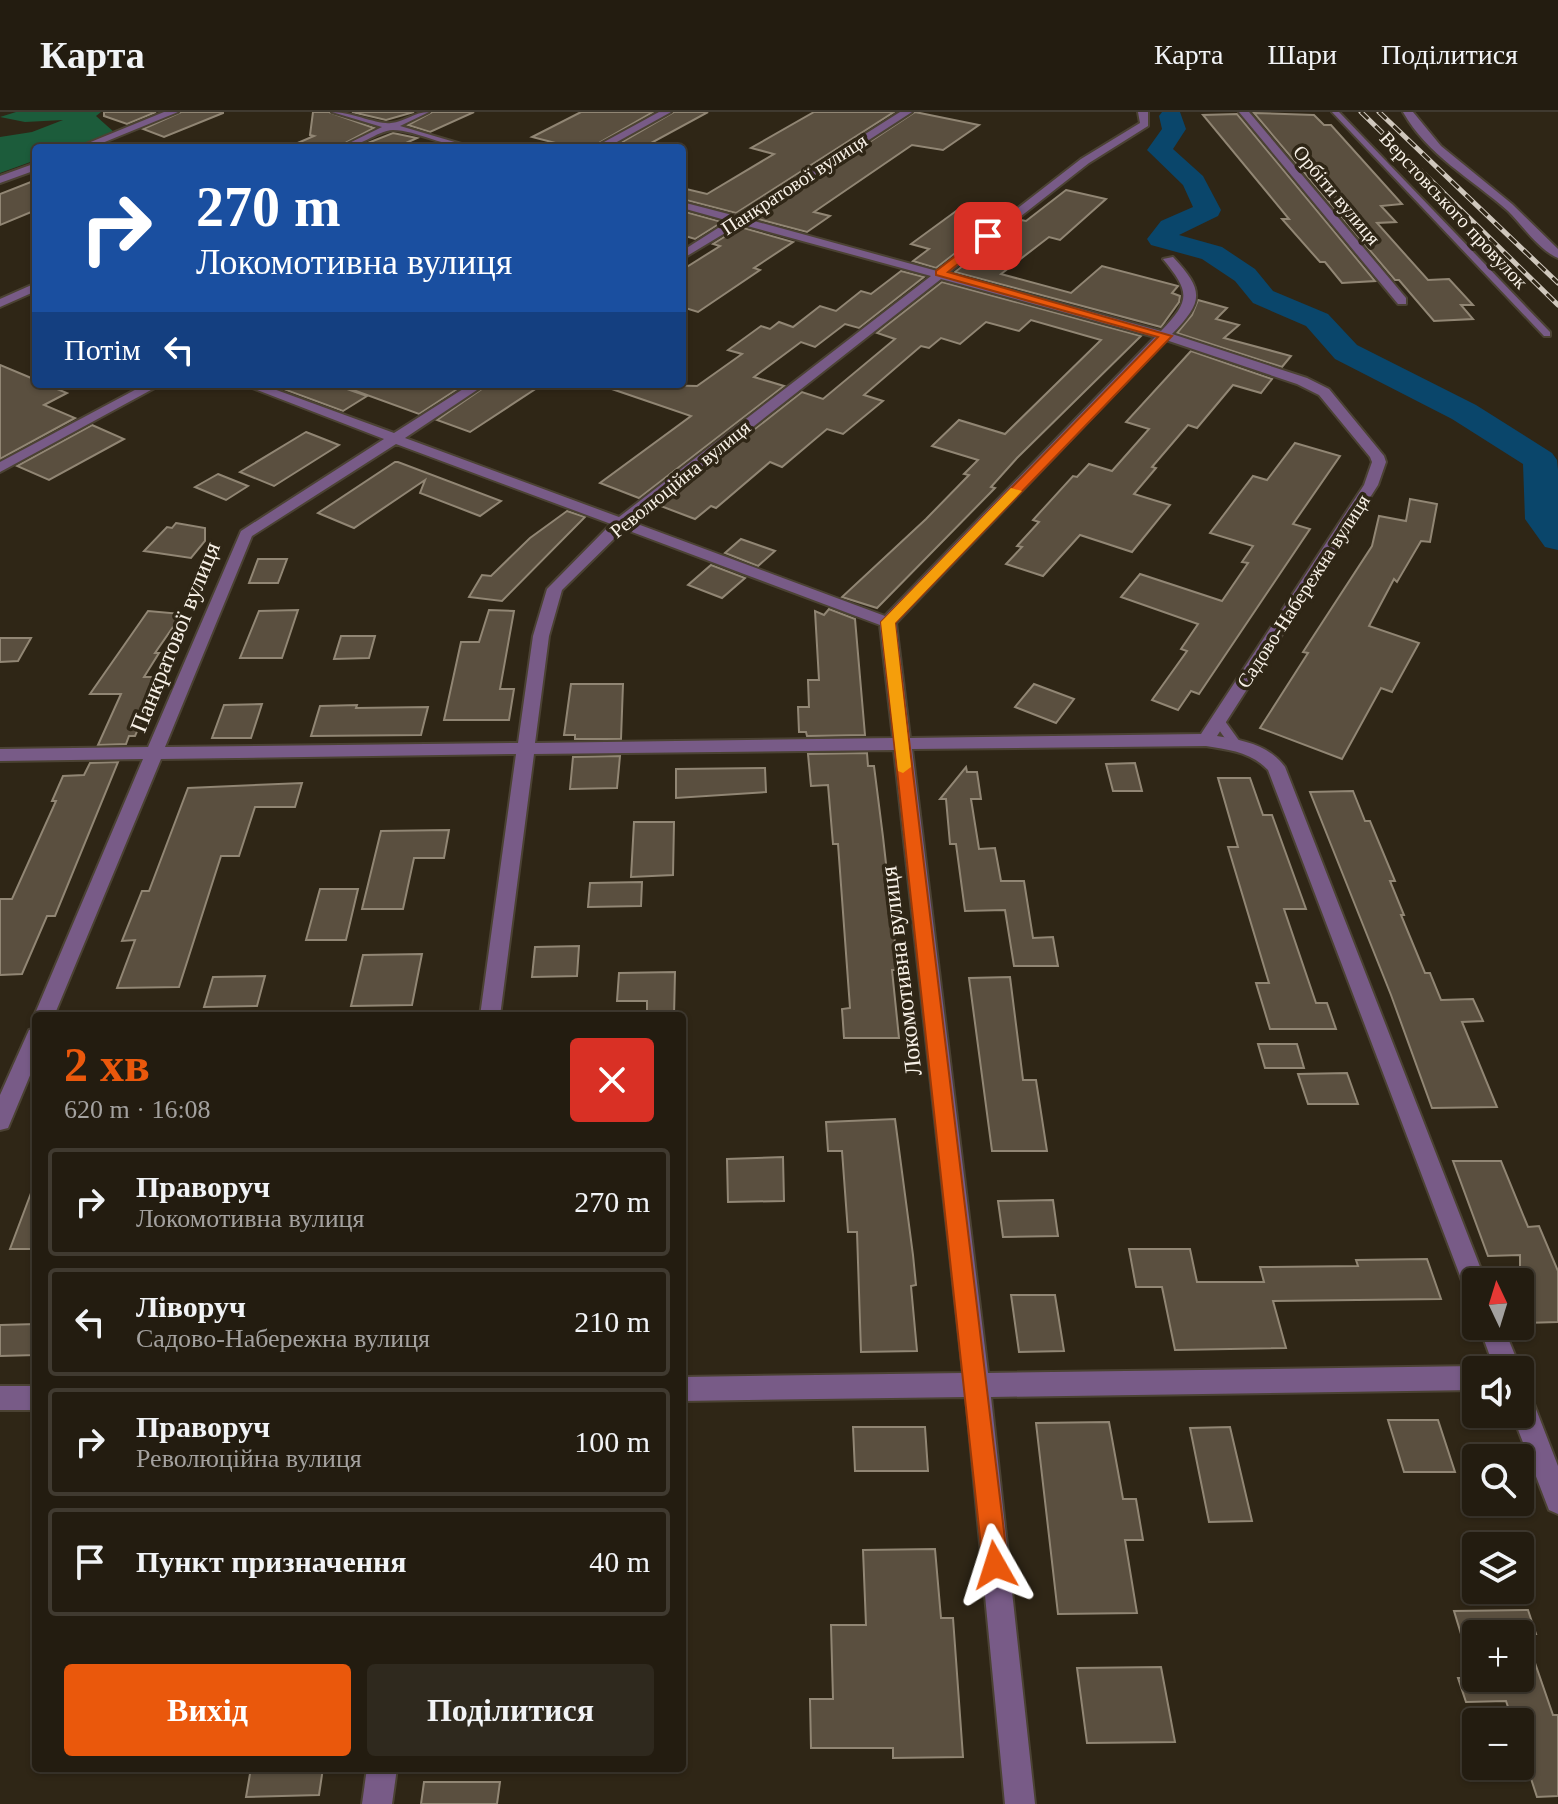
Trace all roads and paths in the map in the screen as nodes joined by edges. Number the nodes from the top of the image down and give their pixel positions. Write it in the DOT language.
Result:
graph roads {
  1 [pos="173,112"];
  2 [pos="337,112"];
  3 [pos="424,112"];
  4 [pos="666,112"];
  5 [pos="907,112"];
  6 [pos="1143,112"];
  7 [pos="1244,112"];
  8 [pos="1335,112"];
  9 [pos="1408,112"];
  10 [pos="391,127"];
  11 [pos="91,144"];
  12 [pos="353,144"];
  13 [pos="455,144"];
  14 [pos="606,144"];
  15 [pos="32,168"];
  16 [pos="0,180"];
  17 [pos="686,206"];
  18 [pos="738,220"];
  19 [pos="686,253"];
  20 [pos="1558,255"];
  21 [pos="1169,259"];
  22 [pos="940,273"];
  23 [pos="32,289"];
  24 [pos="0,291"];
  25 [pos="14,297"];
  26 [pos="1402,301"];
  27 [pos="0,303"];
  28 [pos="32,304"];
  29 [pos="1547,334"];
  30 [pos="1166,336"];
  31 [pos="149,388"];
  32 [pos="259,388"];
  33 [pos="474,388"];
  34 [pos="394,439"];
  35 [pos="0,468"];
  36 [pos="621,523"];
  37 [pos="888,622"];
  38 [pos="1218,720"];
  39 [pos="1206,740"];
  40 [pos="900,743"];
  41 [pos="1236,745"];
  42 [pos="528,749"];
  43 [pos="155,754"];
  44 [pos="0,755"];
  45 [pos="46,1012"];
  46 [pos="491,1012"];
  47 [pos="32,1045"];
  48 [pos="0,1121"];
  49 [pos="1469,1268"];
  50 [pos="1462,1378"];
  51 [pos="977,1385"];
  52 [pos="686,1389"];
  53 [pos="0,1398"];
  54 [pos="32,1398"];
  55 [pos="1531,1428"];
  56 [pos="1558,1501"];
  57 [pos="381,1772"];
  58 [pos="377,1804"];
  59 [pos="1020,1804"];
  1 -- 11 [label="street"];
  2 -- 10 [label="street"];
  3 -- 10 [label="street"];
  4 -- 14 [label="street"];
  5 -- 18 [label="street, Панкратової вулиця"];
  6 -- 22 [label="street, Революційна вулиця"];
  7 -- 26 [label="street, Орбіти вулиця"];
  8 -- 29 [label="lane, Верстовського провулок"];
  9 -- 20 [label="street, Верстовського провулок"];
  10 -- 12 [label="street"];
  10 -- 13 [label="street"];
  15 -- 16 [label="street"];
  17 -- 18 [label="street, Садово-Набережна вулиця"];
  18 -- 19 [label="street, Панкратової вулиця"];
  18 -- 22 [label="street, Садово-Набережна вулиця"];
  21 -- 30 [label="street"];
  22 -- 30 [label="street, Садово-Набережна вулиця"];
  22 -- 36 [label="street, Революційна вулиця"];
  23 -- 25 [label="street"];
  24 -- 25 [label="street"];
  25 -- 27 [label="street"];
  25 -- 28 [label="street"];
  30 -- 37 [label="street"];
  30 -- 38 [label="street, Садово-Набережна вулиця"];
  31 -- 35 [label="street"];
  32 -- 34 [label="street"];
  33 -- 34 [label="street, Панкратової вулиця"];
  34 -- 36 [label="street"];
  34 -- 43 [label="street, Панкратової вулиця"];
  36 -- 37 [label="street"];
  36 -- 42 [label="street, Революційна вулиця"];
  37 -- 40 [label="street, Локомотивна вулиця"];
  38 -- 39 [label="street, Садово-Набережна вулиця"];
  38 -- 41 [label="lane"];
  39 -- 40 [label="street"];
  39 -- 41 [label="street"];
  40 -- 42 [label="street"];
  40 -- 51 [label="street, Локомотивна вулиця"];
  41 -- 49 [label="street"];
  42 -- 43 [label="street"];
  42 -- 46 [label="street, Революційна вулиця"];
  43 -- 44 [label="street"];
  43 -- 45 [label="street, Панкратової вулиця"];
  47 -- 48 [label="street"];
  50 -- 51 [label="street"];
  51 -- 52 [label="street"];
  51 -- 59 [label="street, Локомотивна вулиця"];
  53 -- 54 [label="street"];
  55 -- 56 [label="street"];
  57 -- 58 [label="street"];
}
